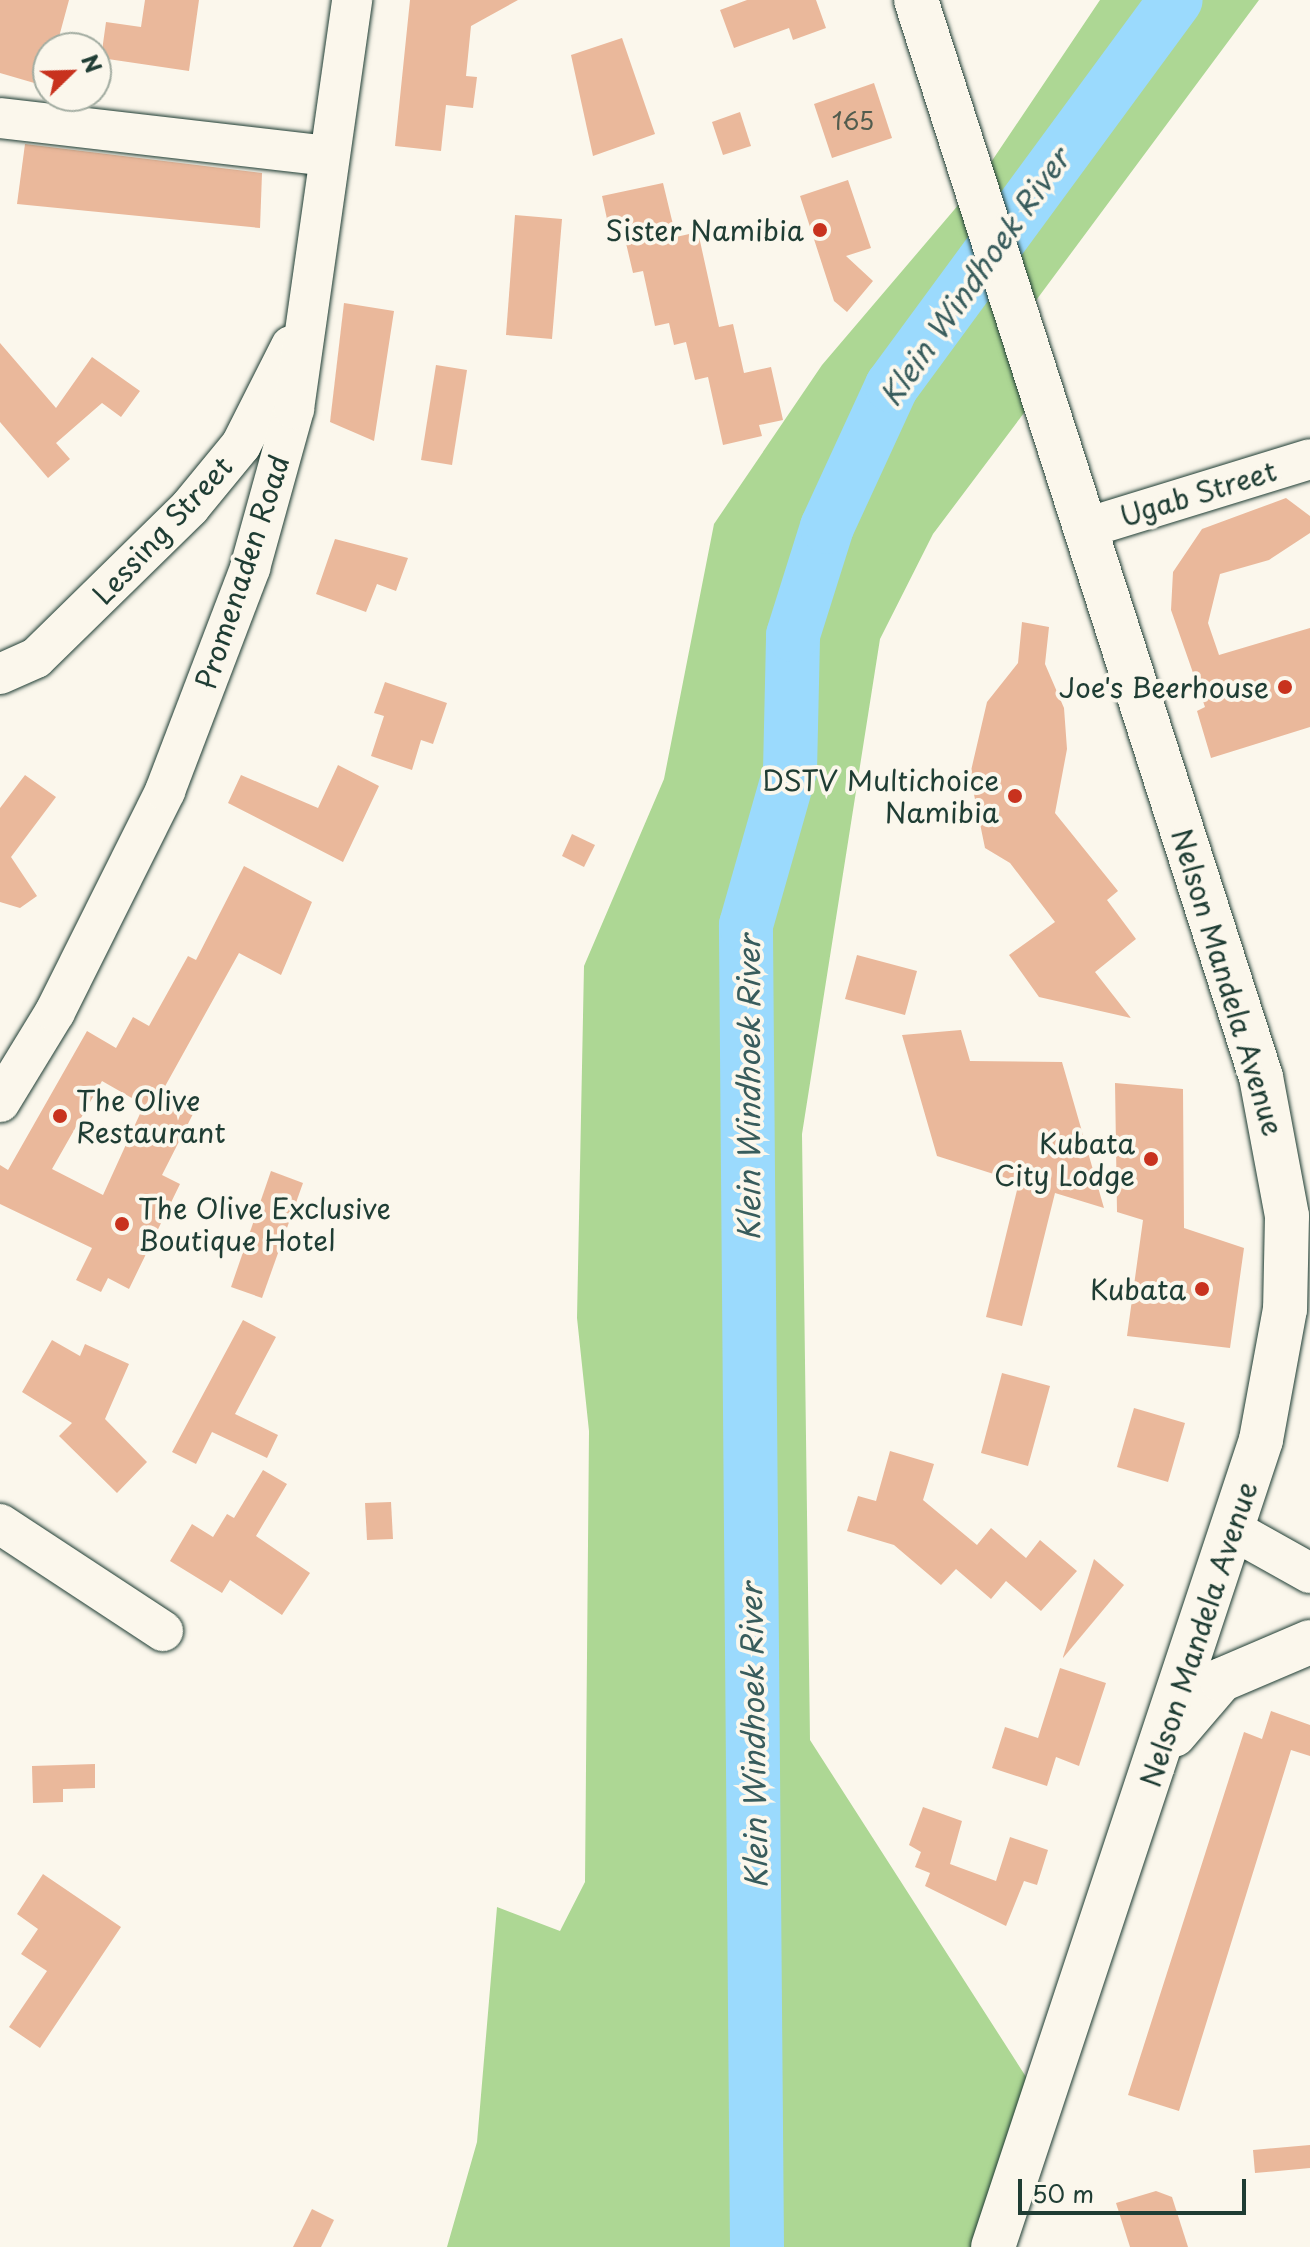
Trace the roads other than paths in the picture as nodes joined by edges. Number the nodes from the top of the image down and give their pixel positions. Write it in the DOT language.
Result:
graph roads {
  1 [pos="352,0"];
  2 [pos="916,0"];
  3 [pos="0,118"];
  4 [pos="327,156"];
  5 [pos="309,310"];
  6 [pos="1310,459"];
  7 [pos="1086,528"];
  8 [pos="0,674"];
  9 [pos="0,1102"];
  10 [pos="0,1524"];
  11 [pos="1233,1530"];
  12 [pos="1310,1573"];
  13 [pos="163,1631"];
  14 [pos="1310,1642"];
  15 [pos="1158,1754"];
  16 [pos="993,2247"];
  1 -- 4 [label="street, Promenaden Road"];
  2 -- 7 [label="main road, Nelson Mandela Avenue"];
  3 -- 4 [label="street"];
  4 -- 5 [label="street, Promenaden Road"];
  5 -- 8 [label="street, Lessing Street"];
  5 -- 9 [label="street, Promenaden Road"];
  6 -- 7 [label="street, Ugab Street"];
  7 -- 11 [label="main road, Nelson Mandela Avenue"];
  10 -- 13 [label="street"];
  11 -- 12 [label="street"];
  11 -- 15 [label="main road, Nelson Mandela Avenue"];
  14 -- 15 [label="main road"];
  15 -- 16 [label="main road, Nelson Mandela Avenue"];
}
